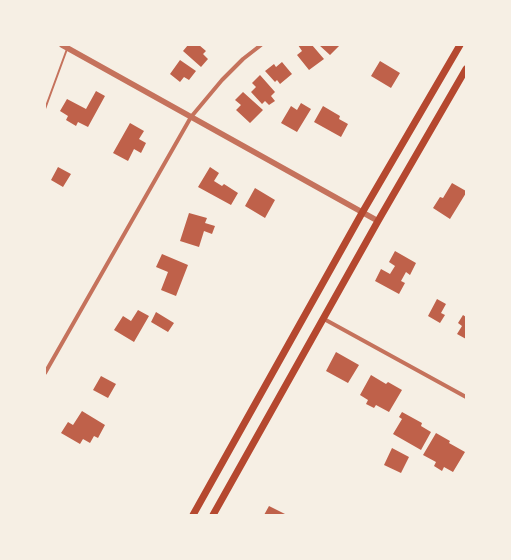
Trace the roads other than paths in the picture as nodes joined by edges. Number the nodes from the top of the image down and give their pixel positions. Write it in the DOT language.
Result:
graph roads {
  1 [pos="62,45"];
  2 [pos="261,45"];
  3 [pos="460,45"];
  4 [pos="68,48"];
  5 [pos="466,69"];
  6 [pos="45,109"];
  7 [pos="191,117"];
  8 [pos="362,213"];
  9 [pos="378,222"];
  10 [pos="324,319"];
  11 [pos="45,373"];
  12 [pos="466,397"];
  13 [pos="193,515"];
  14 [pos="213,515"];
  1 -- 4 [label="street"];
  2 -- 7 [label="street"];
  3 -- 8 [label="main road"];
  4 -- 6 [label="lane"];
  4 -- 7 [label="street"];
  5 -- 9 [label="main road"];
  7 -- 8 [label="street"];
  7 -- 11 [label="street"];
  8 -- 9 [label="street"];
  8 -- 13 [label="main road"];
  9 -- 10 [label="main road"];
  10 -- 12 [label="street"];
  10 -- 14 [label="main road"];
}
